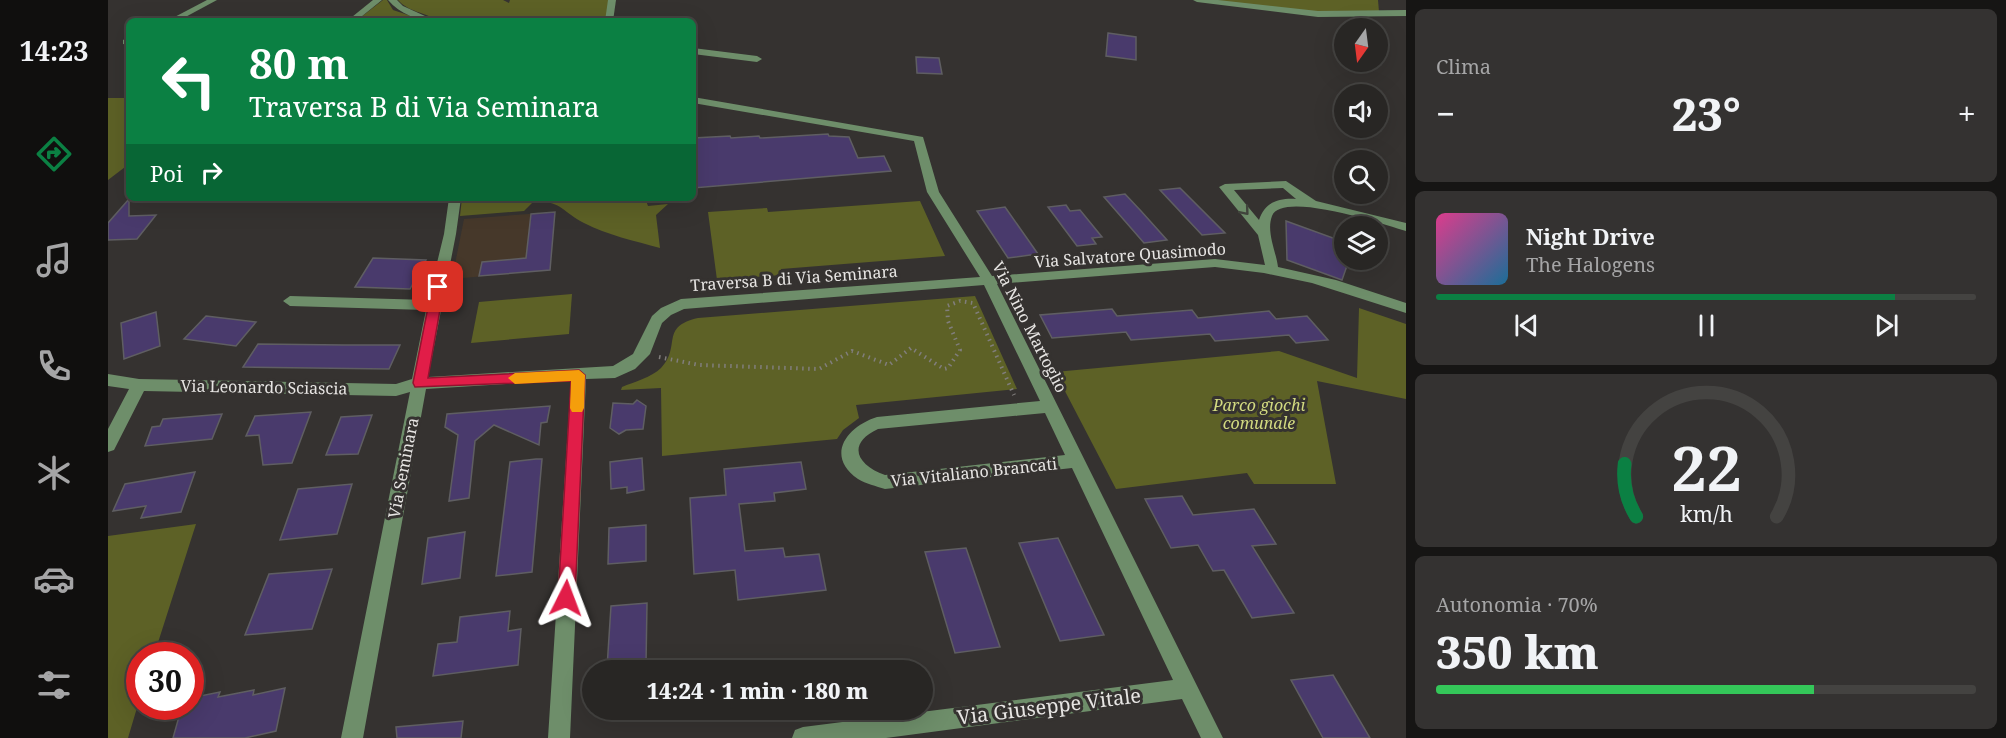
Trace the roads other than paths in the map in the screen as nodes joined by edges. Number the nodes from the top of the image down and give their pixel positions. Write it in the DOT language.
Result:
graph roads {
  1 [pos="213,0"];
  2 [pos="378,0"];
  3 [pos="392,0"];
  4 [pos="612,0"];
  5 [pos="1197,0"];
  6 [pos="1406,13"];
  7 [pos="177,18"];
  8 [pos="355,18"];
  9 [pos="425,18"];
  10 [pos="609,18"];
  11 [pos="696,51"];
  12 [pos="757,59"];
  13 [pos="696,101"];
  14 [pos="455,201"];
  15 [pos="1314,204"];
  16 [pos="1406,226"];
  17 [pos="1264,234"];
  18 [pos="1272,270"];
  19 [pos="988,281"];
  20 [pos="290,301"];
  21 [pos="434,305"];
  22 [pos="1406,308"];
  23 [pos="1406,315"];
  24 [pos="579,375"];
  25 [pos="108,380"];
  26 [pos="420,383"];
  27 [pos="139,385"];
  28 [pos="1050,406"];
  29 [pos="108,445"];
  30 [pos="1076,461"];
  31 [pos="1188,688"];
  32 [pos="352,738"];
  33 [pos="559,738"];
  34 [pos="803,738"];
  35 [pos="1212,738"];
  1 -- 7 [label="street"];
  2 -- 8 [label="street"];
  3 -- 9 [label="street"];
  4 -- 10 [label="street"];
  5 -- 6 [label="street"];
  11 -- 12 [label="street"];
  13 -- 19 [label="street, Via Nino Martoglio"];
  14 -- 21 [label="street, Via Seminara"];
  15 -- 16 [label="street"];
  15 -- 17 [label="street"];
  15 -- 17 [label="street, one-way"];
  17 -- 18 [label="street"];
  18 -- 19 [label="street, Via Salvatore Quasimodo"];
  18 -- 22 [label="street, Via Salvatore Quasimodo"];
  18 -- 23 [label="street, Via Salvatore Quasimodo"];
  19 -- 24 [label="street, Traversa B di Via Seminara"];
  19 -- 28 [label="street, Via Nino Martoglio"];
  20 -- 21 [label="street"];
  21 -- 26 [label="street, Via Seminara"];
  24 -- 26 [label="street, Traversa B di Via Seminara"];
  24 -- 33 [label="street"];
  25 -- 27 [label="street, Via Leonardo Sciascia"];
  26 -- 27 [label="street, Via Leonardo Sciascia"];
  26 -- 32 [label="street, Via Seminara"];
  27 -- 29 [label="street"];
  28 -- 30 [label="street, Via Nino Martoglio"];
  28 -- 30 [label="street, Via Vitaliano Brancati"];
  30 -- 31 [label="street, Via Nino Martoglio"];
  31 -- 34 [label="street, Via Giuseppe Vitale"];
  31 -- 35 [label="street, Via Nino Martoglio"];
}
